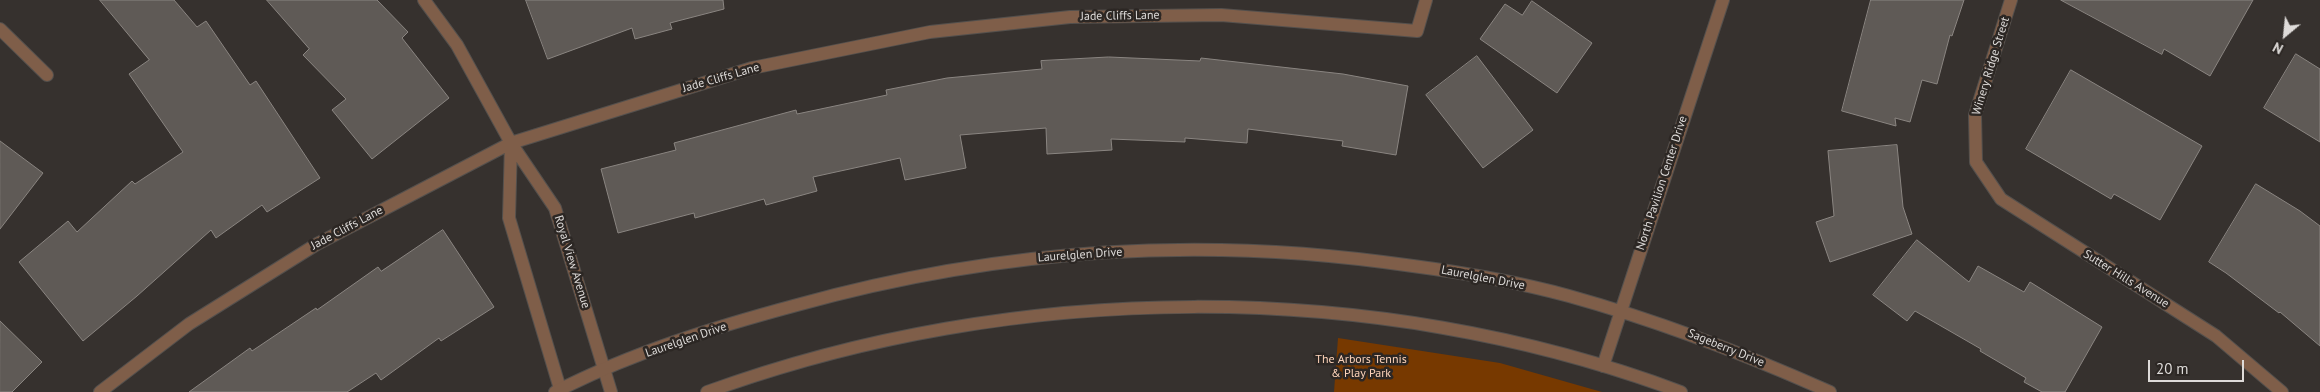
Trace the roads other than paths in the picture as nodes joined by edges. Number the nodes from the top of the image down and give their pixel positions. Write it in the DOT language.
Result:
graph roads {
  1 [pos="424,0"];
  2 [pos="1426,0"];
  3 [pos="1723,0"];
  4 [pos="2011,0"];
  5 [pos="0,29"];
  6 [pos="47,75"];
  7 [pos="511,143"];
  8 [pos="1976,162"];
  9 [pos="1620,311"];
  10 [pos="1603,366"];
  11 [pos="604,369"];
  12 [pos="559,391"];
  13 [pos="100,392"];
  14 [pos="611,392"];
  15 [pos="707,392"];
  16 [pos="1681,392"];
  17 [pos="1830,392"];
  18 [pos="2282,392"];
  1 -- 7 [label="street, Royal View Avenue"];
  2 -- 7 [label="street, Jade Cliffs Lane"];
  3 -- 9 [label="street, North Pavilion Center Drive"];
  4 -- 8 [label="street, Winery Ridge Street"];
  5 -- 6 [label="street"];
  7 -- 11 [label="street, Royal View Avenue"];
  7 -- 12 [label="street"];
  7 -- 13 [label="street, Jade Cliffs Lane"];
  8 -- 18 [label="street, Sutter Hills Avenue"];
  9 -- 10 [label="street, North Pavilion Center Drive"];
  9 -- 11 [label="street, Laurelglen Drive"];
  9 -- 17 [label="street, Sageberry Drive"];
  10 -- 15 [label="street"];
  10 -- 16 [label="street"];
  11 -- 12 [label="street, Laurelglen Drive"];
  11 -- 14 [label="street, Royal View Avenue"];
}
